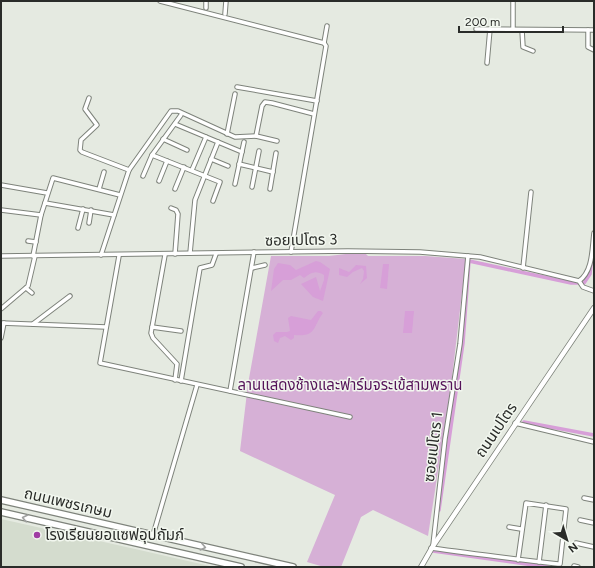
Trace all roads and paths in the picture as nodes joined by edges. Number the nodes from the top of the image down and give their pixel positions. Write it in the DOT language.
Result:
graph roads {
  1 [pos="160,1"];
  2 [pos="180,1"];
  3 [pos="206,1"];
  4 [pos="226,1"];
  5 [pos="514,1"];
  6 [pos="170,2"];
  7 [pos="177,6"];
  8 [pos="206,8"];
  9 [pos="225,14"];
  10 [pos="327,26"];
  11 [pos="476,29"];
  12 [pos="490,29"];
  13 [pos="513,30"];
  14 [pos="522,30"];
  15 [pos="588,30"];
  16 [pos="594,30"];
  17 [pos="324,43"];
  18 [pos="594,50"];
  19 [pos="532,51"];
  20 [pos="487,63"];
  21 [pos="237,87"];
  22 [pos="235,94"];
  23 [pos="89,98"];
  24 [pos="317,101"];
  25 [pos="314,114"];
  26 [pos="181,115"];
  27 [pos="175,124"];
  28 [pos="227,134"];
  29 [pos="256,136"];
  30 [pos="206,137"];
  31 [pos="163,139"];
  32 [pos="277,141"];
  33 [pos="218,142"];
  34 [pos="244,142"];
  35 [pos="187,150"];
  36 [pos="259,151"];
  37 [pos="242,152"];
  38 [pos="276,153"];
  39 [pos="152,155"];
  40 [pos="211,159"];
  41 [pos="167,161"];
  42 [pos="239,164"];
  43 [pos="228,166"];
  44 [pos="184,167"];
  45 [pos="256,168"];
  46 [pos="129,170"];
  47 [pos="192,170"];
  48 [pos="104,172"];
  49 [pos="273,172"];
  50 [pos="204,175"];
  51 [pos="143,176"];
  52 [pos="159,181"];
  53 [pos="235,184"];
  54 [pos="1,185"];
  55 [pos="252,187"];
  56 [pos="99,189"];
  57 [pos="175,189"];
  58 [pos="270,189"];
  59 [pos="531,192"];
  60 [pos="47,193"];
  61 [pos="120,195"];
  62 [pos="213,201"];
  63 [pos="45,203"];
  64 [pos="171,208"];
  65 [pos="83,209"];
  66 [pos="1,210"];
  67 [pos="91,210"];
  68 [pos="114,214"];
  69 [pos="41,215"];
  70 [pos="89,223"];
  71 [pos="78,228"];
  72 [pos="594,233"];
  73 [pos="28,241"];
  74 [pos="36,242"];
  75 [pos="254,252"];
  76 [pos="291,252"];
  77 [pos="190,253"];
  78 [pos="175,254"];
  79 [pos="216,254"];
  80 [pos="101,255"];
  81 [pos="165,255"];
  82 [pos="1,256"];
  83 [pos="34,256"];
  84 [pos="119,256"];
  85 [pos="468,256"];
  86 [pos="265,265"];
  87 [pos="252,268"];
  88 [pos="523,268"];
  89 [pos="579,282"];
  90 [pos="26,288"];
  91 [pos="594,291"];
  92 [pos="32,293"];
  93 [pos="70,296"];
  94 [pos="594,308"];
  95 [pos="1,309"];
  96 [pos="2,323"];
  97 [pos="33,324"];
  98 [pos="106,327"];
  99 [pos="152,327"];
  100 [pos="181,331"];
  101 [pos="1,338"];
  102 [pos="175,380"];
  103 [pos="181,381"];
  104 [pos="197,385"];
  105 [pos="230,391"];
  106 [pos="350,417"];
  107 [pos="515,422"];
  108 [pos="594,442"];
  109 [pos="584,498"];
  110 [pos="1,500"];
  111 [pos="594,500"];
  112 [pos="546,505"];
  113 [pos="1,512"];
  114 [pos="580,520"];
  115 [pos="594,523"];
  116 [pos="509,527"];
  117 [pos="521,529"];
  118 [pos="153,536"];
  119 [pos="576,543"];
  120 [pos="433,546"];
  121 [pos="594,547"];
  122 [pos="518,560"];
  123 [pos="539,562"];
  124 [pos="574,566"];
  125 [pos="241,567"];
  126 [pos="293,567"];
  127 [pos="421,567"];
  128 [pos="578,567"];
  1 -- 6 [label="street"];
  2 -- 7 [label="street"];
  3 -- 8 [label="street"];
  4 -- 9 [label="street"];
  5 -- 13 [label="street"];
  6 -- 7 [label="street"];
  7 -- 17 [label="street"];
  10 -- 17 [label="street"];
  11 -- 12 [label="street"];
  12 -- 13 [label="street"];
  12 -- 20 [label="street"];
  13 -- 14 [label="street"];
  14 -- 15 [label="street"];
  14 -- 19 [label="street"];
  15 -- 16 [label="street"];
  15 -- 18 [label="street"];
  17 -- 24 [label="street"];
  21 -- 24 [label="street"];
  22 -- 28 [label="street"];
  23 -- 46 [label="street"];
  24 -- 25 [label="street"];
  25 -- 29 [label="street"];
  25 -- 76 [label="street"];
  26 -- 27 [label="street"];
  27 -- 30 [label="street"];
  27 -- 31 [label="street"];
  28 -- 29 [label="street"];
  28 -- 46 [label="street"];
  29 -- 32 [label="street"];
  30 -- 33 [label="street"];
  30 -- 47 [label="street"];
  31 -- 35 [label="street"];
  31 -- 39 [label="street"];
  33 -- 37 [label="street"];
  33 -- 40 [label="street"];
  34 -- 37 [label="street"];
  36 -- 45 [label="street"];
  37 -- 42 [label="street"];
  38 -- 49 [label="street"];
  39 -- 41 [label="street"];
  39 -- 51 [label="street"];
  40 -- 43 [label="street"];
  40 -- 50 [label="street"];
  41 -- 44 [label="street"];
  41 -- 52 [label="street"];
  42 -- 45 [label="street"];
  42 -- 53 [label="street"];
  44 -- 47 [label="street"];
  44 -- 57 [label="street"];
  45 -- 49 [label="street"];
  45 -- 55 [label="street"];
  46 -- 61 [label="street"];
  47 -- 50 [label="street"];
  48 -- 56 [label="street"];
  49 -- 58 [label="street"];
  50 -- 62 [label="street"];
  50 -- 77 [label="street"];
  54 -- 60 [label="street"];
  56 -- 60 [label="street"];
  56 -- 61 [label="street"];
  59 -- 88 [label="street"];
  60 -- 63 [label="street"];
  61 -- 68 [label="street"];
  63 -- 65 [label="street"];
  63 -- 69 [label="street"];
  64 -- 78 [label="street"];
  65 -- 67 [label="street"];
  65 -- 71 [label="street"];
  66 -- 69 [label="street"];
  67 -- 68 [label="street"];
  67 -- 70 [label="street"];
  68 -- 80 [label="street"];
  69 -- 74 [label="street"];
  72 -- 89 [label="street"];
  73 -- 74 [label="street"];
  74 -- 83 [label="street"];
  75 -- 76 [label="street, ซอยเปโตร 3"];
  75 -- 79 [label="street, ซอยเปโตร 3"];
  75 -- 87 [label="street"];
  76 -- 85 [label="street, ซอยเปโตร 3"];
  77 -- 78 [label="street, ซอยเปโตร 3"];
  77 -- 79 [label="street, ซอยเปโตร 3"];
  78 -- 81 [label="street, ซอยเปโตร 3"];
  79 -- 103 [label="street"];
  80 -- 83 [label="street, ซอยเปโตร 3"];
  80 -- 84 [label="street, ซอยเปโตร 3"];
  81 -- 84 [label="street, ซอยเปโตร 3"];
  81 -- 99 [label="street"];
  82 -- 83 [label="street, ซอยเปโตร 3"];
  83 -- 90 [label="street"];
  84 -- 98 [label="street"];
  85 -- 88 [label="street, ซอยเปโตร 3"];
  85 -- 120 [label="street, ซอยเปโตร 1"];
  86 -- 87 [label="street"];
  87 -- 105 [label="street"];
  88 -- 89 [label="street, ซอยเปโตร 3"];
  89 -- 91 [label="street"];
  90 -- 92 [label="street"];
  90 -- 95 [label="street"];
  93 -- 97 [label="street"];
  94 -- 107 [label="street, ถนนเปโตร"];
  96 -- 97 [label="street"];
  96 -- 101 [label="street"];
  97 -- 98 [label="street"];
  98 -- 102 [label="street"];
  99 -- 100 [label="street"];
  99 -- 102 [label="street"];
  102 -- 103 [label="street"];
  103 -- 104 [label="street"];
  104 -- 105 [label="street"];
  104 -- 118 [label="street"];
  105 -- 106 [label="street"];
  107 -- 108 [label="street"];
  107 -- 120 [label="street, ถนนเปโตร"];
  109 -- 111 [label="street"];
  110 -- 118 [label="main road, ถนนเพชรเกษม"];
  112 -- 117 [label="street"];
  112 -- 123 [label="street"];
  112 -- 123 [label="street"];
  125 -- 113 [label="main road, ถนนเพชรเกษม, one-way"];
  114 -- 115 [label="street"];
  116 -- 117 [label="street"];
  117 -- 122 [label="street"];
  118 -- 126 [label="main road, ถนนเพชรเกษม, one-way"];
  119 -- 121 [label="street"];
  120 -- 122 [label="street"];
  120 -- 127 [label="street, ถนนเปโตร"];
  122 -- 123 [label="street"];
  124 -- 128 [label="street"];
}
